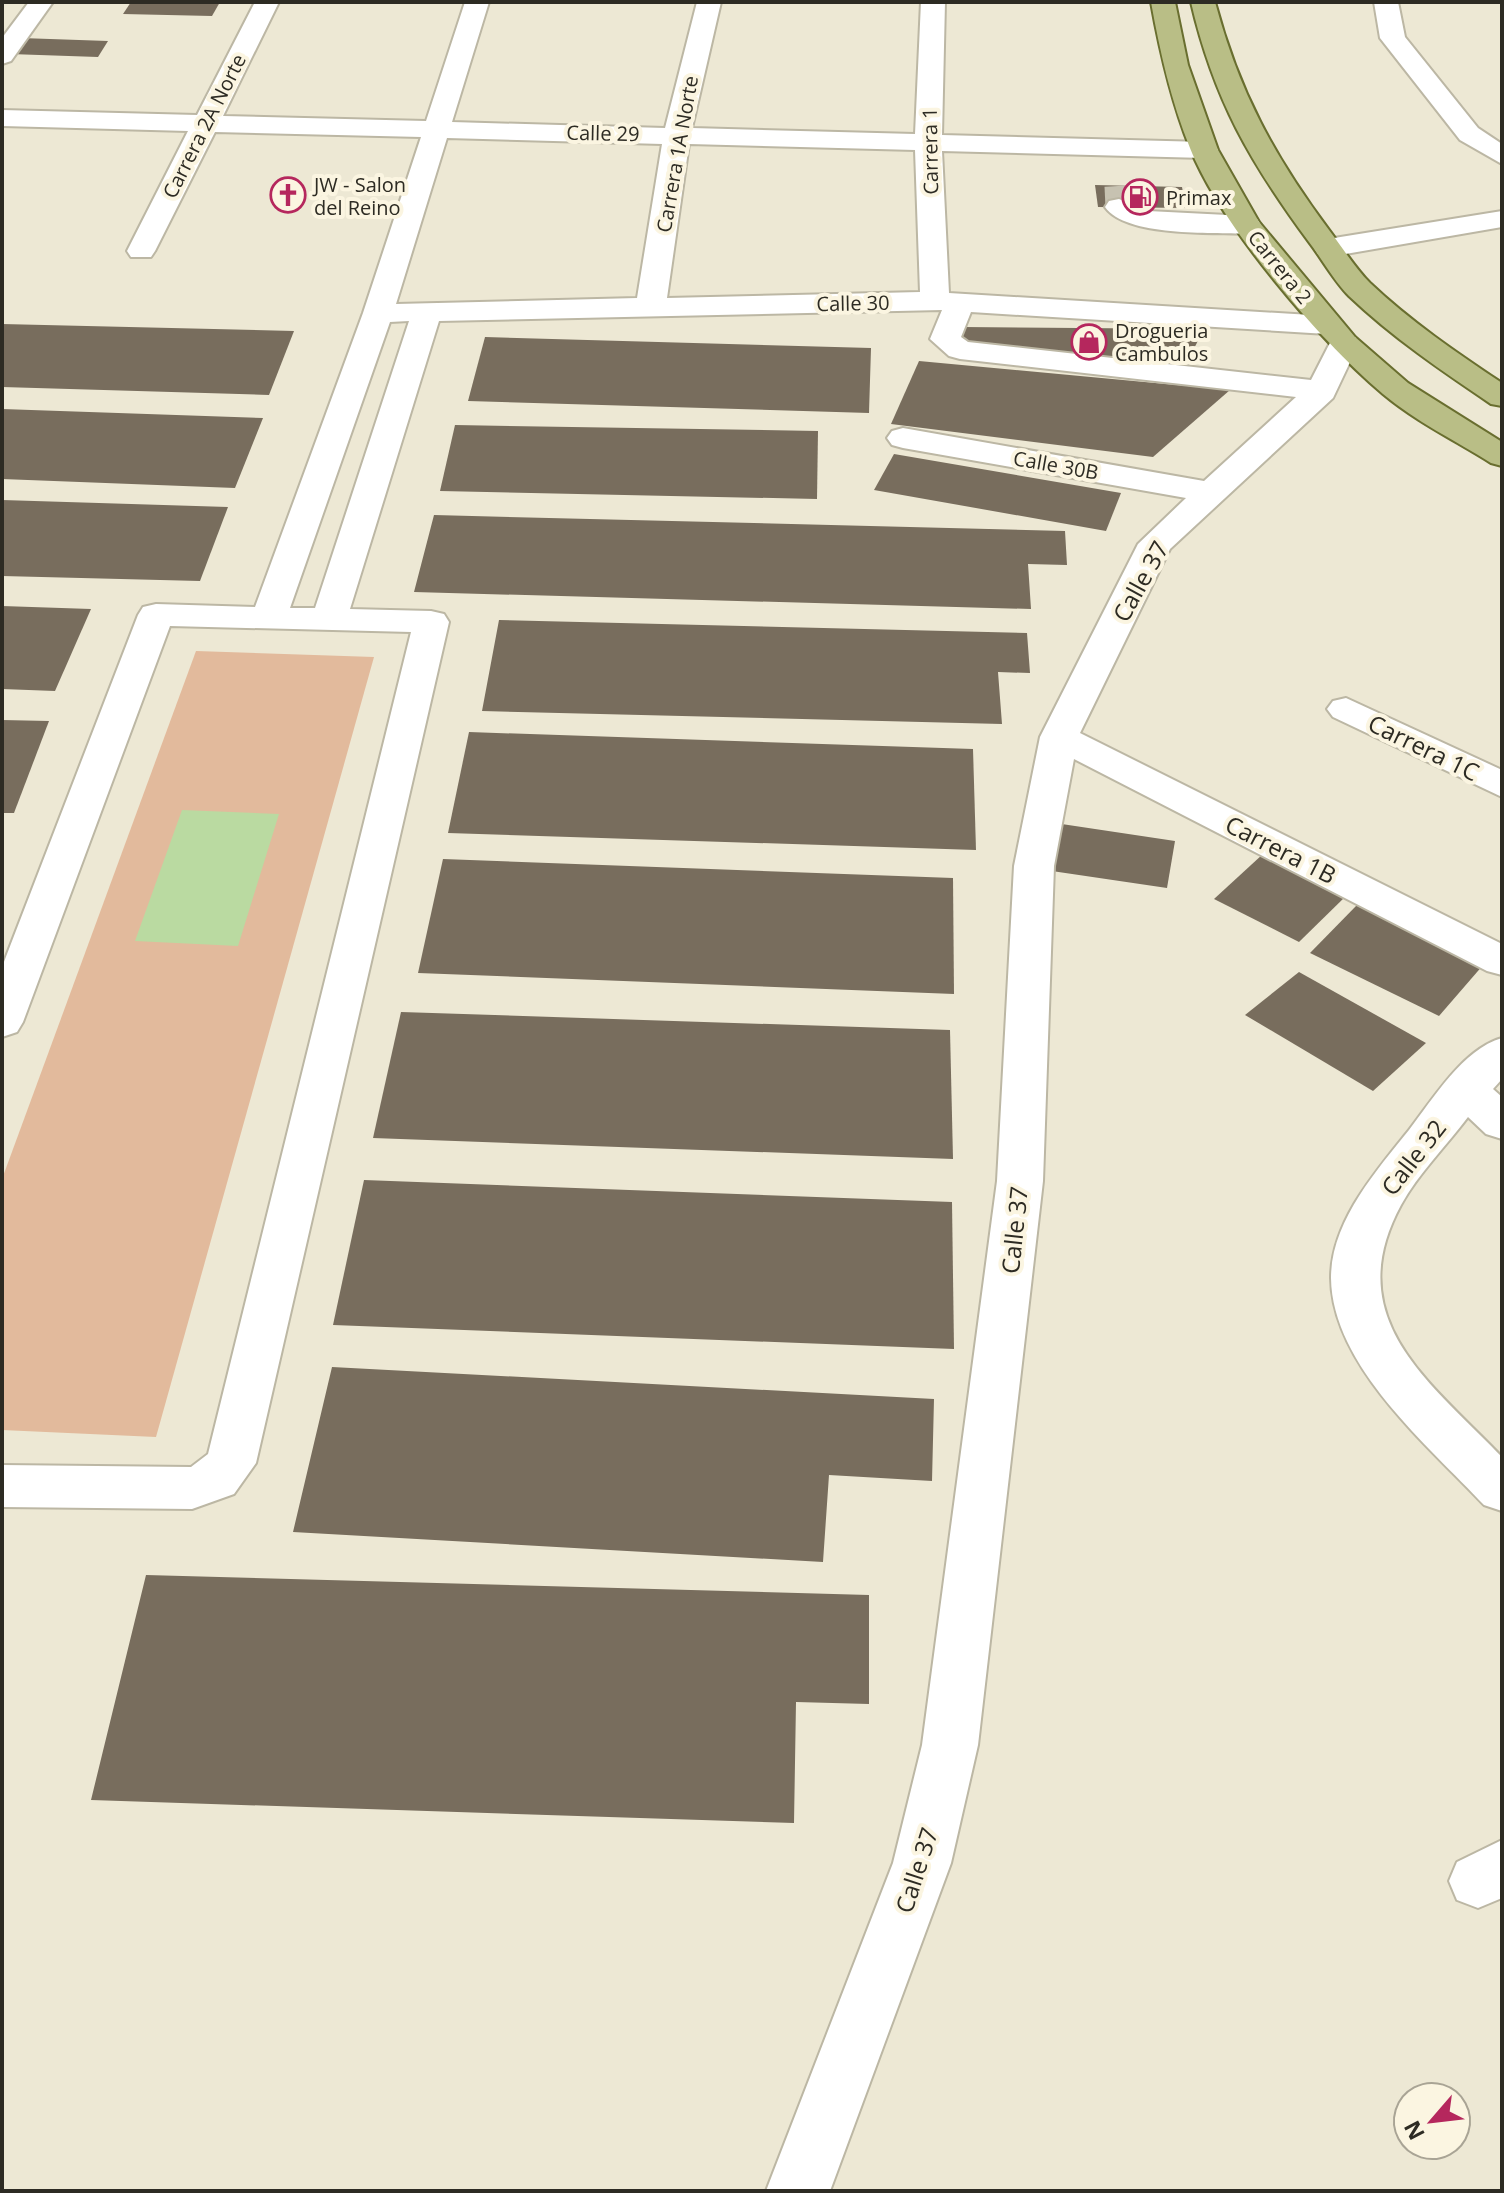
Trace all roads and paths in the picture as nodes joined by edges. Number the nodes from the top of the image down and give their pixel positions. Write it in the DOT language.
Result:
graph roads {
  1 [pos="41,2"];
  2 [pos="267,2"];
  3 [pos="477,2"];
  4 [pos="709,2"];
  5 [pos="933,2"];
  6 [pos="1163,2"];
  7 [pos="1203,2"];
  8 [pos="1386,2"];
  9 [pos="2,56"];
  10 [pos="2,118"];
  11 [pos="205,123"];
  12 [pos="436,129"];
  13 [pos="677,135"];
  14 [pos="928,141"];
  15 [pos="1128,148"];
  16 [pos="1502,156"];
  17 [pos="1207,158"];
  18 [pos="1129,186"];
  19 [pos="1502,219"];
  20 [pos="1247,225"];
  21 [pos="1328,248"];
  22 [pos="141,251"];
  23 [pos="948,302"];
  24 [pos="651,307"];
  25 [pos="378,313"];
  26 [pos="426,314"];
  27 [pos="1335,334"];
  28 [pos="1322,391"];
  29 [pos="1502,397"];
  30 [pos="903,438"];
  31 [pos="1502,456"];
  32 [pos="1210,492"];
  33 [pos="269,618"];
  34 [pos="329,620"];
  35 [pos="1346,709"];
  36 [pos="1059,737"];
  37 [pos="1502,785"];
  38 [pos="1502,961"];
  39 [pos="2,1022"];
  40 [pos="1502,1053"];
  41 [pos="1466,1089"];
  42 [pos="1502,1123"];
  43 [pos="2,1486"];
  44 [pos="1502,1490"];
  45 [pos="798,2191"];
  1 -- 9 [label="street"];
  2 -- 11 [label="street, Carrera 2A Norte"];
  3 -- 12 [label="street"];
  4 -- 13 [label="street, Carrera 1A Norte"];
  5 -- 14 [label="street, Carrera 1"];
  6 -- 17 [label="main road, Carrera 2"];
  7 -- 21 [label="main road, Carrera 2"];
  8 -- 16 [label="street"];
  10 -- 11 [label="street, Calle 29"];
  11 -- 12 [label="street, Calle 29"];
  11 -- 22 [label="street, Carrera 2A Norte"];
  12 -- 13 [label="street, Calle 29"];
  12 -- 25 [label="street"];
  13 -- 14 [label="street, Calle 29"];
  13 -- 24 [label="street, Carrera 1A Norte"];
  14 -- 15 [label="street, Calle 29"];
  14 -- 23 [label="street, Carrera 1"];
  15 -- 17 [label="street, Calle 29"];
  15 -- 18 [label="street"];
  17 -- 18 [label="street"];
  17 -- 20 [label="main road, Carrera 2"];
  18 -- 20 [label="street"];
  19 -- 21 [label="street"];
  20 -- 27 [label="main road, Carrera 2"];
  21 -- 29 [label="main road, Carrera 2"];
  23 -- 24 [label="street, Calle 30"];
  23 -- 27 [label="street, Calle 30"];
  23 -- 28 [label="street, Carrera 1"];
  24 -- 26 [label="street, Calle 30"];
  25 -- 26 [label="street, Calle 30"];
  25 -- 33 [label="street"];
  26 -- 34 [label="street"];
  27 -- 28 [label="street, Calle 37"];
  27 -- 31 [label="main road, Carrera 2"];
  28 -- 32 [label="street, Calle 37"];
  30 -- 32 [label="street, Calle 30B"];
  32 -- 36 [label="street, Calle 37"];
  33 -- 34 [label="street"];
  33 -- 39 [label="street"];
  34 -- 43 [label="street"];
  35 -- 37 [label="street, Carrera 1C"];
  36 -- 38 [label="street, Carrera 1B"];
  36 -- 45 [label="street, Calle 37"];
  40 -- 41 [label="street, Calle 32"];
  41 -- 42 [label="street"];
  41 -- 44 [label="street, Calle 32"];
}
